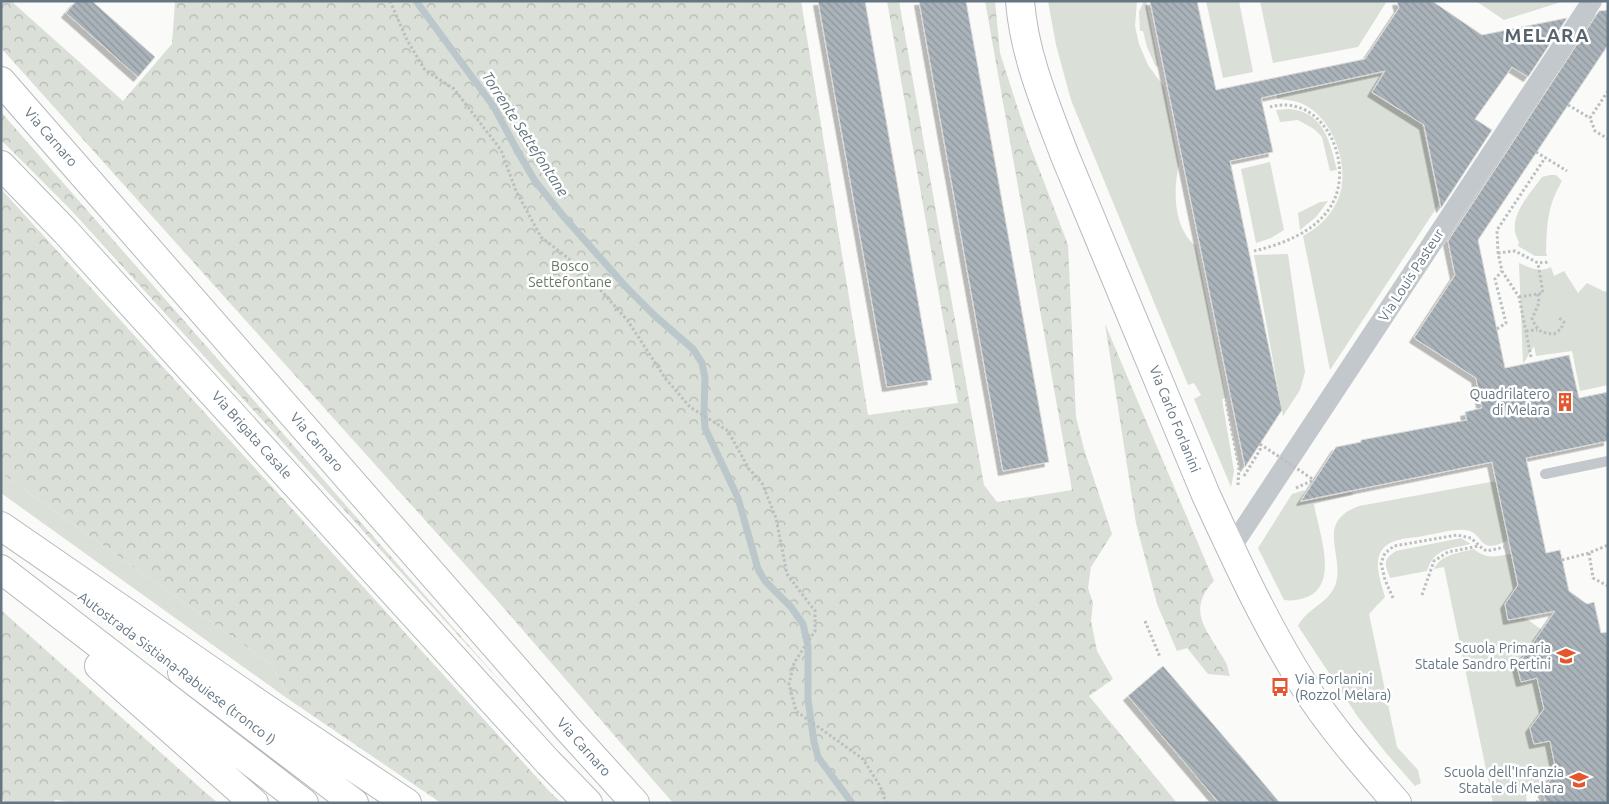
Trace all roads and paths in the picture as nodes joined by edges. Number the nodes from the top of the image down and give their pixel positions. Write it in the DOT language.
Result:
graph roads {
  1 [pos="390,1"];
  2 [pos="1020,1"];
  3 [pos="1592,1"];
  4 [pos="1,81"];
  5 [pos="1608,90"];
  6 [pos="1604,97"];
  7 [pos="1608,99"];
  8 [pos="1568,105"];
  9 [pos="1270,107"];
  10 [pos="1590,118"];
  11 [pos="1608,139"];
  12 [pos="1536,152"];
  13 [pos="1545,158"];
  14 [pos="1,165"];
  15 [pos="1566,171"];
  16 [pos="1254,251"];
  17 [pos="1498,253"];
  18 [pos="1549,262"];
  19 [pos="1538,263"];
  20 [pos="1502,271"];
  21 [pos="1538,294"];
  22 [pos="1518,297"];
  23 [pos="1559,318"];
  24 [pos="1497,329"];
  25 [pos="1537,330"];
  26 [pos="1526,331"];
  27 [pos="1531,357"];
  28 [pos="1230,395"];
  29 [pos="1608,461"];
  30 [pos="1545,474"];
  31 [pos="1244,476"];
  32 [pos="1314,480"];
  33 [pos="1238,485"];
  34 [pos="1,526"];
  35 [pos="1,534"];
  36 [pos="1608,545"];
  37 [pos="1478,546"];
  38 [pos="1509,546"];
  39 [pos="1231,548"];
  40 [pos="1590,553"];
  41 [pos="1562,560"];
  42 [pos="1,569"];
  43 [pos="1,582"];
  44 [pos="1608,586"];
  45 [pos="1422,595"];
  46 [pos="1393,598"];
  47 [pos="1145,620"];
  48 [pos="1160,657"];
  49 [pos="499,708"];
  50 [pos="568,728"];
  51 [pos="1545,797"];
  52 [pos="254,803"];
  53 [pos="304,803"];
  54 [pos="354,803"];
  55 [pos="407,803"];
  56 [pos="588,803"];
  57 [pos="635,803"];
  58 [pos="886,803"];
  59 [pos="1397,803"];
  60 [pos="1537,803"];
  1 -- 58 [label="path"];
  2 -- 39 [label="main road, Via Carlo Forlanini"];
  3 -- 39 [label="street, Via Louis Pasteur"];
  4 -- 50 [label="main road, Via Carnaro"];
  5 -- 6 [label="path"];
  6 -- 7 [label="path"];
  6 -- 10 [label="path"];
  8 -- 10 [label="path"];
  9 -- 16 [label="path"];
  10 -- 11 [label="path"];
  12 -- 13 [label="path"];
  13 -- 15 [label="path"];
  13 -- 17 [label="path"];
  14 -- 49 [label="main road, Via Brigata Casale"];
  17 -- 19 [label="path"];
  17 -- 20 [label="path"];
  18 -- 19 [label="path"];
  19 -- 21 [label="path"];
  20 -- 22 [label="path"];
  20 -- 24 [label="path"];
  21 -- 22 [label="path"];
  21 -- 25 [label="path"];
  22 -- 26 [label="path"];
  23 -- 25 [label="path"];
  25 -- 26 [label="path"];
  26 -- 27 [label="path"];
  28 -- 33 [label="path"];
  29 -- 30 [label="lane"];
  31 -- 32 [label="path, bridge"];
  34 -- 55 [label="main road"];
  35 -- 54 [label="main road, Autostrada Sistiana-Rabuiese (tronco I)"];
  36 -- 40 [label="path"];
  37 -- 38 [label="path"];
  37 -- 45 [label="path"];
  37 -- 46 [label="path"];
  39 -- 59 [label="main road, Via Carlo Forlanini"];
  40 -- 41 [label="path"];
  40 -- 44 [label="path"];
  42 -- 53 [label="main road, Autostrada Sistiana-Rabuiese (tronco I)"];
  43 -- 52 [label="main road"];
  47 -- 48 [label="path"];
  49 -- 50 [label="main road"];
  49 -- 56 [label="main road"];
  50 -- 57 [label="main road, Via Carnaro"];
  51 -- 60 [label="path"];
}
